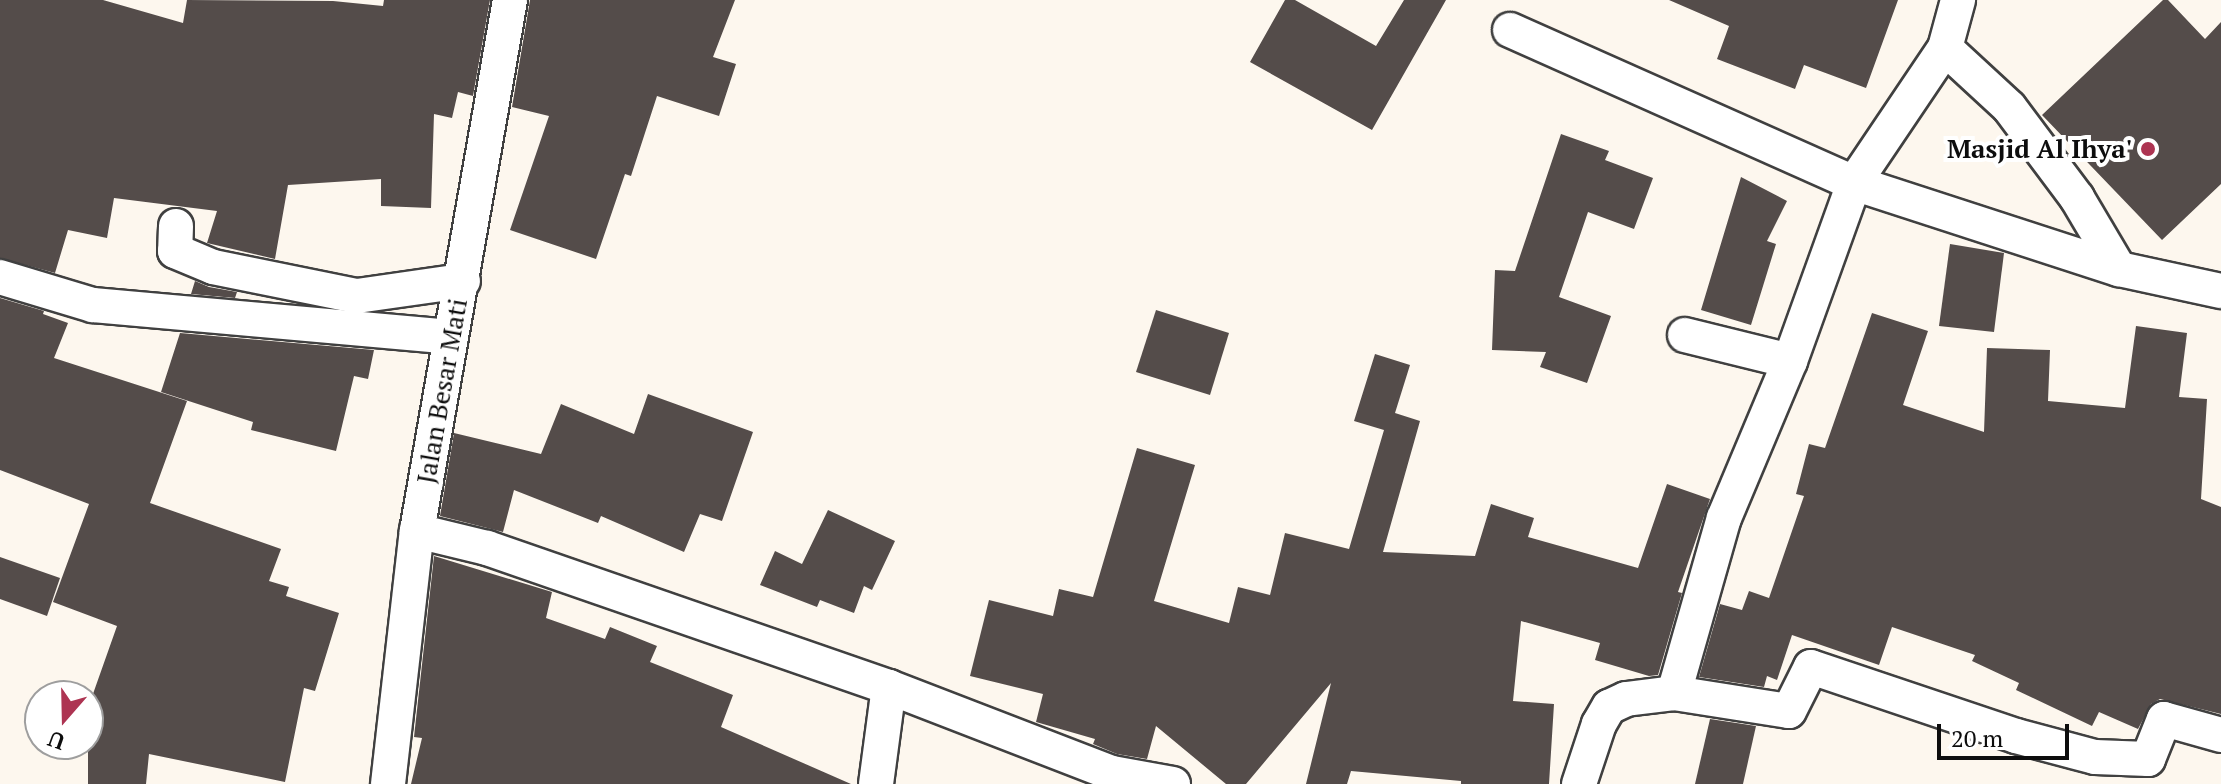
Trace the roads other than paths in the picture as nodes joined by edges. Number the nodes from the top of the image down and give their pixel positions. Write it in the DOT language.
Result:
graph roads {
  1 [pos="510,0"];
  2 [pos="1958,0"];
  3 [pos="1510,30"];
  4 [pos="1945,48"];
  5 [pos="1854,183"];
  6 [pos="176,226"];
  7 [pos="2119,269"];
  8 [pos="0,277"];
  9 [pos="463,281"];
  10 [pos="2221,291"];
  11 [pos="1685,335"];
  12 [pos="451,337"];
  13 [pos="1790,361"];
  14 [pos="417,531"];
  15 [pos="889,687"];
  16 [pos="1674,693"];
  17 [pos="2221,735"];
  18 [pos="388,784"];
  19 [pos="876,784"];
  20 [pos="1173,784"];
  21 [pos="1579,784"];
  1 -- 9 [label="street, Jalan Besar Mati"];
  2 -- 4 [label="street"];
  3 -- 5 [label="street"];
  4 -- 5 [label="street"];
  4 -- 7 [label="street"];
  5 -- 7 [label="street"];
  5 -- 13 [label="street"];
  6 -- 9 [label="street"];
  7 -- 10 [label="street"];
  8 -- 12 [label="street"];
  9 -- 12 [label="street, Jalan Besar Mati"];
  11 -- 13 [label="street"];
  12 -- 14 [label="street, Jalan Besar Mati"];
  13 -- 16 [label="street"];
  14 -- 15 [label="street"];
  14 -- 18 [label="street, Jalan Besar Mati"];
  15 -- 19 [label="street"];
  15 -- 20 [label="street"];
  16 -- 17 [label="street"];
  16 -- 21 [label="street"];
}
